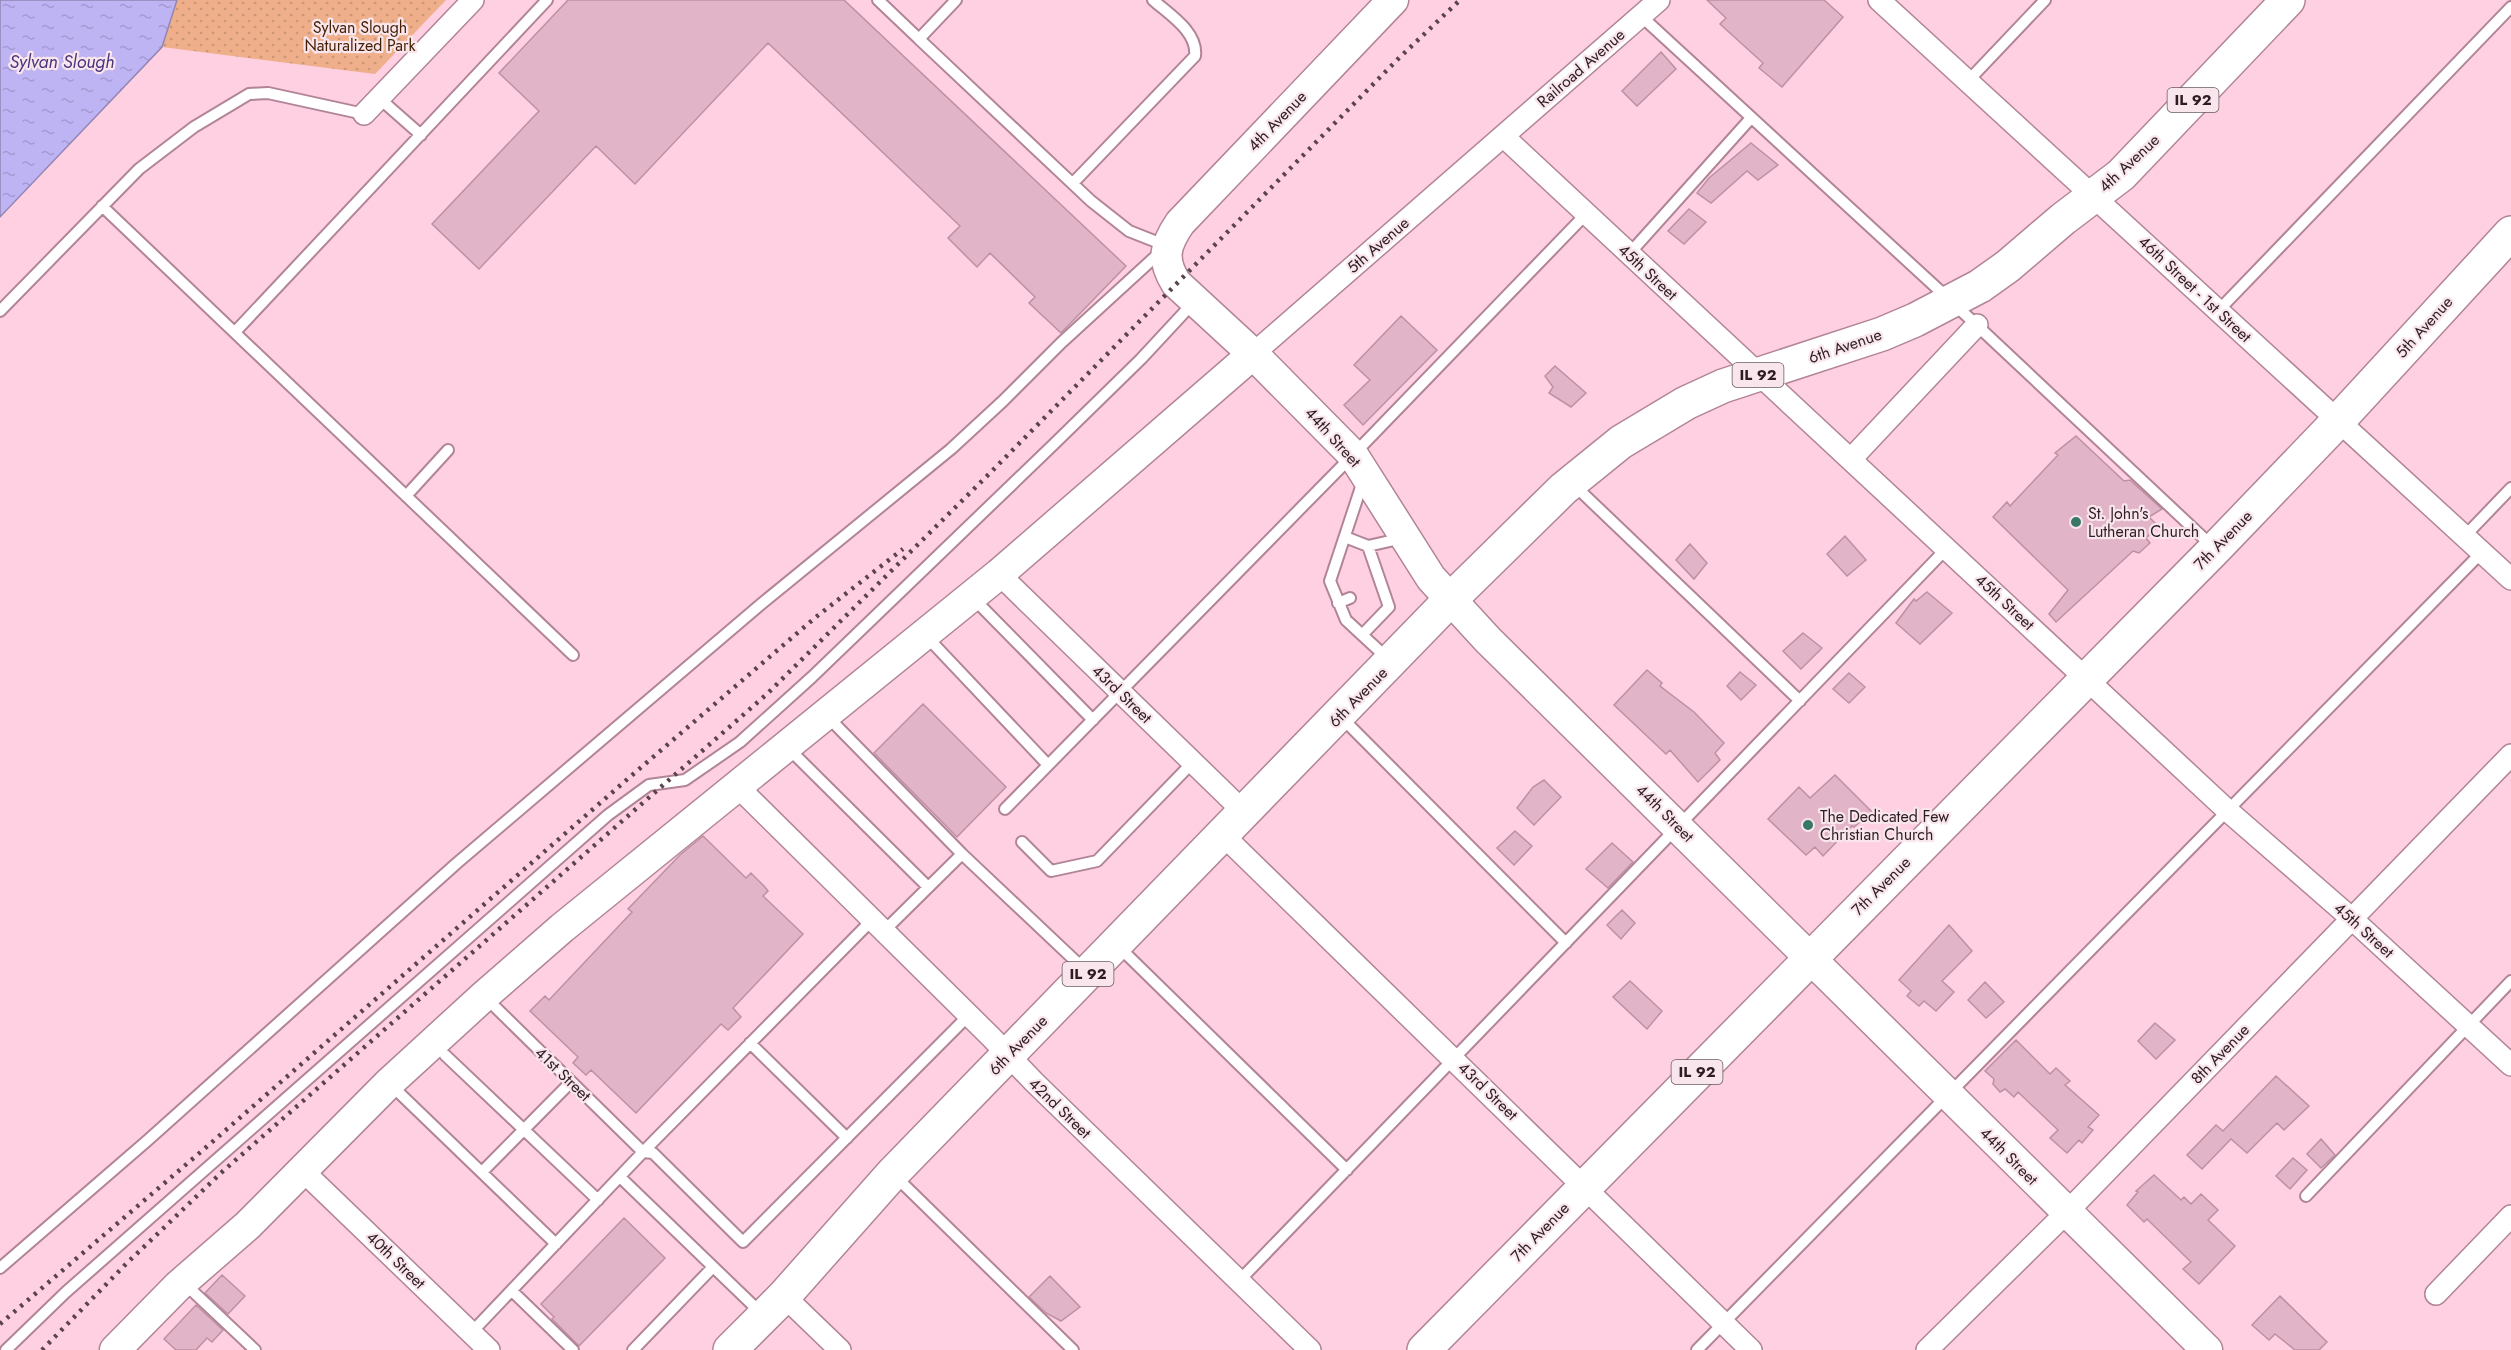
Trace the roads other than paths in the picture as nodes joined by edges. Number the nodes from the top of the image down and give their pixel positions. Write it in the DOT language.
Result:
graph roads {
  1 [pos="472,0"];
  2 [pos="547,0"];
  3 [pos="878,0"];
  4 [pos="956,0"];
  5 [pos="1154,0"];
  6 [pos="1393,0"];
  7 [pos="1659,0"];
  8 [pos="1880,0"];
  9 [pos="2045,0"];
  10 [pos="2288,0"];
  11 [pos="2511,7"];
  12 [pos="1641,16"];
  13 [pos="919,39"];
  14 [pos="1969,80"];
  15 [pos="379,98"];
  16 [pos="364,114"];
  17 [pos="1751,118"];
  18 [pos="421,135"];
  19 [pos="1503,136"];
  20 [pos="1072,183"];
  21 [pos="2094,196"];
  22 [pos="102,206"];
  23 [pos="1586,214"];
  24 [pos="2511,233"];
  25 [pos="1167,246"];
  26 [pos="1629,254"];
  27 [pos="1196,301"];
  28 [pos="1952,302"];
  29 [pos="2218,311"];
  30 [pos="0,312"];
  31 [pos="1977,325"];
  32 [pos="234,332"];
  33 [pos="1253,354"];
  34 [pos="1759,375"];
  35 [pos="2338,421"];
  36 [pos="448,450"];
  37 [pos="1851,459"];
  38 [pos="1359,464"];
  39 [pos="1571,482"];
  40 [pos="2511,488"];
  41 [pos="406,496"];
  42 [pos="1345,537"];
  43 [pos="1405,537"];
  44 [pos="2464,537"];
  45 [pos="1368,546"];
  46 [pos="1947,548"];
  47 [pos="2215,549"];
  48 [pos="2482,552"];
  49 [pos="999,574"];
  50 [pos="2511,579"];
  51 [pos="971,596"];
  52 [pos="1350,598"];
  53 [pos="1450,600"];
  54 [pos="1338,603"];
  55 [pos="924,634"];
  56 [pos="1363,634"];
  57 [pos="573,655"];
  58 [pos="1392,662"];
  59 [pos="2086,677"];
  60 [pos="1120,692"];
  61 [pos="1800,700"];
  62 [pos="826,714"];
  63 [pos="1340,716"];
  64 [pos="1093,720"];
  65 [pos="786,746"];
  66 [pos="2511,755"];
  67 [pos="1193,762"];
  68 [pos="1048,765"];
  69 [pos="737,786"];
  70 [pos="1005,809"];
  71 [pos="2229,811"];
  72 [pos="1234,824"];
  73 [pos="1679,827"];
  74 [pos="1022,842"];
  75 [pos="962,854"];
  76 [pos="928,887"];
  77 [pos="2351,918"];
  78 [pos="877,926"];
  79 [pos="1566,943"];
  80 [pos="1116,945"];
  81 [pos="1809,958"];
  82 [pos="1089,973"];
  83 [pos="2511,981"];
  84 [pos="484,996"];
  85 [pos="969,1015"];
  86 [pos="2468,1025"];
  87 [pos="750,1043"];
  88 [pos="445,1055"];
  89 [pos="1008,1056"];
  90 [pos="1455,1059"];
  91 [pos="2511,1065"];
  92 [pos="571,1082"];
  93 [pos="389,1083"];
  94 [pos="1947,1094"];
  95 [pos="524,1129"];
  96 [pos="847,1138"];
  97 [pos="643,1152"];
  98 [pos="302,1170"];
  99 [pos="1347,1170"];
  100 [pos="482,1172"];
  101 [pos="893,1173"];
  102 [pos="620,1177"];
  103 [pos="1585,1186"];
  104 [pos="2306,1196"];
  105 [pos="598,1200"];
  106 [pos="2067,1212"];
  107 [pos="2511,1216"];
  108 [pos="556,1244"];
  109 [pos="713,1267"];
  110 [pos="0,1268"];
  111 [pos="183,1281"];
  112 [pos="1238,1282"];
  113 [pos="512,1291"];
  114 [pos="2436,1294"];
  115 [pos="774,1306"];
  116 [pos="1724,1323"];
  117 [pos="471,1333"];
  118 [pos="6,1350"];
  119 [pos="115,1350"];
  120 [pos="255,1350"];
  121 [pos="489,1350"];
  122 [pos="573,1350"];
  123 [pos="633,1350"];
  124 [pos="730,1350"];
  125 [pos="840,1350"];
  126 [pos="1073,1350"];
  127 [pos="1310,1350"];
  128 [pos="1424,1350"];
  129 [pos="1697,1350"];
  130 [pos="1751,1350"];
  131 [pos="1927,1350"];
  132 [pos="2207,1350"];
  1 -- 15 [label="street"];
  2 -- 18 [label="lane"];
  3 -- 13 [label="lane"];
  4 -- 13 [label="lane"];
  5 -- 20 [label="lane"];
  6 -- 25 [label="street, 4th Avenue"];
  7 -- 12 [label="street, Railroad Avenue"];
  8 -- 14 [label="street, 46th Street - 1st Street"];
  9 -- 14 [label="lane"];
  10 -- 21 [label="main road, 4th Avenue / IL 92"];
  11 -- 29 [label="lane"];
  12 -- 17 [label="lane"];
  12 -- 19 [label="street, Railroad Avenue"];
  13 -- 20 [label="lane"];
  14 -- 21 [label="street, 46th Street - 1st Street"];
  15 -- 16 [label="street"];
  15 -- 18 [label="lane"];
  16 -- 22 [label="lane"];
  17 -- 26 [label="lane"];
  17 -- 28 [label="lane"];
  18 -- 32 [label="lane"];
  19 -- 23 [label="street, 45th Street"];
  19 -- 33 [label="street, 5th Avenue"];
  20 -- 25 [label="lane"];
  21 -- 28 [label="main road, 6th Avenue / IL 92"];
  21 -- 29 [label="street, 46th Street - 1st Street"];
  22 -- 30 [label="lane"];
  22 -- 32 [label="lane"];
  23 -- 26 [label="street, 45th Street"];
  23 -- 38 [label="lane"];
  24 -- 35 [label="main road, 5th Avenue / IL 92"];
  25 -- 27 [label="street, 44th Street"];
  25 -- 110 [label="lane"];
  26 -- 34 [label="street, 45th Street"];
  27 -- 33 [label="street, 44th Street"];
  27 -- 118 [label="lane"];
  28 -- 31 [label="lane"];
  28 -- 34 [label="main road, 6th Avenue / IL 92"];
  29 -- 35 [label="street, 46th Street - 1st Street"];
  31 -- 37 [label="street"];
  31 -- 47 [label="lane"];
  32 -- 41 [label="lane"];
  33 -- 38 [label="street, 44th Street"];
  33 -- 49 [label="street"];
  34 -- 37 [label="street, 45th Street"];
  34 -- 39 [label="main road, 6th Avenue / IL 92"];
  35 -- 44 [label="street, 46th Street - 1st Street"];
  35 -- 47 [label="main road, 7th Avenue / IL 92"];
  36 -- 41 [label="lane"];
  37 -- 46 [label="street, 45th Street"];
  38 -- 42 [label="lane"];
  38 -- 43 [label="street, 44th Street"];
  38 -- 60 [label="lane"];
  39 -- 53 [label="main road, 6th Avenue / IL 92"];
  39 -- 61 [label="lane"];
  40 -- 44 [label="lane"];
  41 -- 57 [label="lane"];
  42 -- 45 [label="lane"];
  42 -- 54 [label="lane"];
  43 -- 45 [label="lane"];
  43 -- 53 [label="street, 44th Street"];
  44 -- 48 [label="street, 46th Street - 1st Street"];
  45 -- 56 [label="lane"];
  46 -- 59 [label="street, 45th Street"];
  46 -- 61 [label="lane"];
  47 -- 59 [label="main road, 7th Avenue / IL 92"];
  48 -- 50 [label="street, 46th Street - 1st Street"];
  48 -- 71 [label="lane"];
  49 -- 51 [label="street"];
  49 -- 60 [label="street, 43rd Street"];
  51 -- 55 [label="street"];
  51 -- 64 [label="lane"];
  52 -- 54 [label="lane"];
  53 -- 58 [label="main road, 6th Avenue / IL 92"];
  53 -- 73 [label="street, 44th Street"];
  54 -- 56 [label="lane"];
  55 -- 62 [label="street"];
  55 -- 68 [label="lane"];
  56 -- 58 [label="lane"];
  58 -- 63 [label="main road, 6th Avenue / IL 92"];
  59 -- 71 [label="street, 45th Street"];
  59 -- 81 [label="main road, 7th Avenue / IL 92"];
  60 -- 64 [label="lane"];
  60 -- 67 [label="street, 43rd Street"];
  61 -- 73 [label="lane"];
  62 -- 65 [label="street"];
  62 -- 75 [label="lane"];
  63 -- 72 [label="main road, 6th Avenue / IL 92"];
  63 -- 79 [label="lane"];
  64 -- 68 [label="lane"];
  65 -- 69 [label="street"];
  65 -- 76 [label="lane"];
  66 -- 77 [label="street, 8th Avenue"];
  67 -- 72 [label="street, 43rd Street"];
  67 -- 74 [label="lane"];
  68 -- 70 [label="lane"];
  69 -- 78 [label="street, 42nd Street"];
  69 -- 84 [label="street"];
  71 -- 77 [label="street, 45th Street"];
  71 -- 94 [label="lane"];
  72 -- 80 [label="main road, 6th Avenue / IL 92"];
  72 -- 90 [label="street, 43rd Street"];
  73 -- 79 [label="lane"];
  73 -- 81 [label="street, 44th Street"];
  75 -- 76 [label="lane"];
  75 -- 82 [label="lane"];
  76 -- 78 [label="lane"];
  77 -- 86 [label="street, 45th Street"];
  77 -- 106 [label="street, 8th Avenue"];
  78 -- 85 [label="street, 42nd Street"];
  78 -- 87 [label="lane"];
  79 -- 90 [label="lane"];
  80 -- 82 [label="main road, 6th Avenue / IL 92"];
  80 -- 99 [label="lane"];
  81 -- 94 [label="street, 44th Street"];
  81 -- 103 [label="main road, 7th Avenue / IL 92"];
  82 -- 89 [label="main road, 6th Avenue / IL 92"];
  83 -- 86 [label="lane"];
  84 -- 92 [label="lane, 41st Street"];
  84 -- 93 [label="street"];
  85 -- 89 [label="street, 42nd Street"];
  85 -- 96 [label="lane"];
  86 -- 91 [label="street, 45th Street"];
  86 -- 104 [label="lane"];
  87 -- 96 [label="lane"];
  87 -- 97 [label="lane"];
  88 -- 95 [label="lane"];
  89 -- 101 [label="main road, 6th Avenue / IL 92"];
  89 -- 112 [label="street, 42nd Street"];
  90 -- 99 [label="lane"];
  90 -- 103 [label="street, 43rd Street"];
  92 -- 95 [label="lane"];
  92 -- 97 [label="lane, 41st Street"];
  93 -- 98 [label="street"];
  93 -- 100 [label="lane"];
  94 -- 106 [label="street, 44th Street"];
  94 -- 116 [label="lane"];
  95 -- 100 [label="lane"];
  95 -- 105 [label="lane"];
  96 -- 97 [label="lane, 41st Street"];
  97 -- 102 [label="lane"];
  98 -- 111 [label="street"];
  98 -- 117 [label="street, 40th Street"];
  99 -- 112 [label="lane"];
  100 -- 108 [label="lane"];
  101 -- 115 [label="main road, 6th Avenue / IL 92"];
  101 -- 126 [label="lane"];
  102 -- 105 [label="lane"];
  102 -- 109 [label="lane"];
  103 -- 116 [label="street, 43rd Street"];
  103 -- 128 [label="main road, 7th Avenue / IL 92"];
  105 -- 108 [label="lane"];
  106 -- 131 [label="street, 8th Avenue"];
  106 -- 132 [label="street, 44th Street"];
  107 -- 114 [label="street"];
  108 -- 113 [label="lane"];
  109 -- 115 [label="lane"];
  109 -- 123 [label="lane"];
  111 -- 119 [label="street"];
  111 -- 120 [label="lane"];
  112 -- 127 [label="street, 42nd Street"];
  113 -- 117 [label="lane"];
  113 -- 122 [label="lane"];
  115 -- 124 [label="main road, 6th Avenue / IL 92"];
  115 -- 125 [label="street"];
  116 -- 129 [label="lane"];
  116 -- 130 [label="street, 43rd Street"];
  117 -- 121 [label="street, 40th Street"];
}
